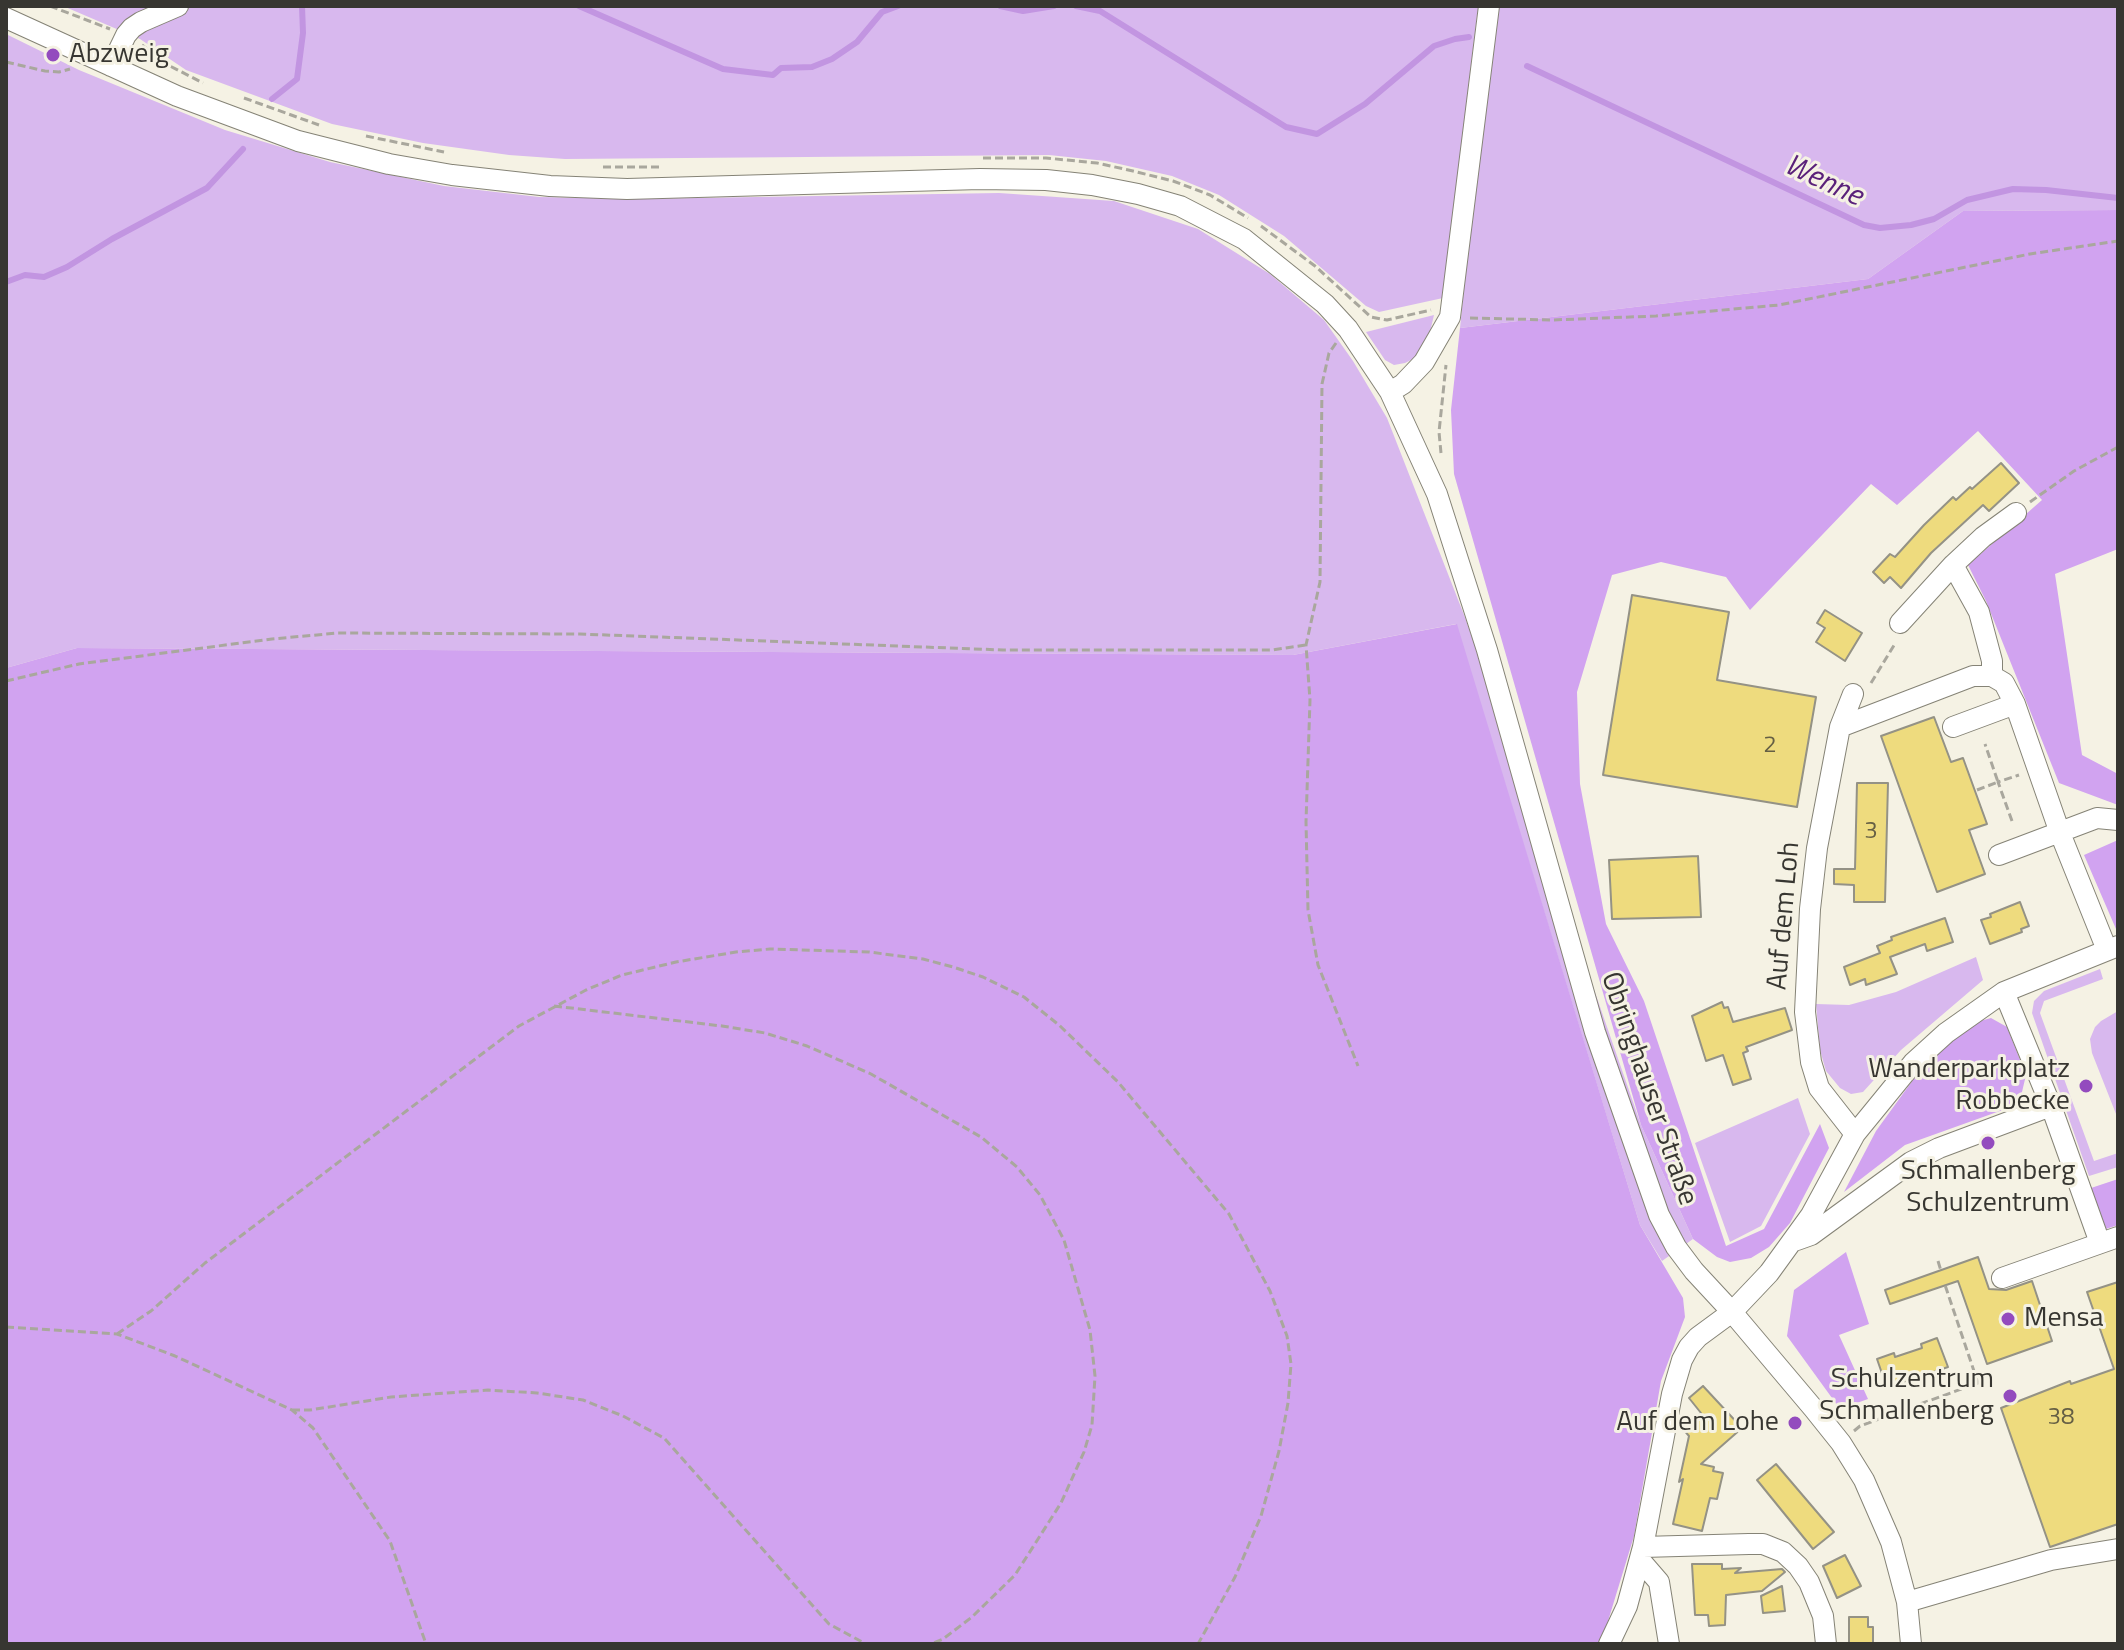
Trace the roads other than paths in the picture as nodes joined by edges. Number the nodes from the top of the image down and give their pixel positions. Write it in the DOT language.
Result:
graph roads {
  1 [pos="178,6"];
  2 [pos="1489,6"];
  3 [pos="6,18"];
  4 [pos="111,66"];
  5 [pos="1390,392"];
  6 [pos="2016,513"];
  7 [pos="1953,565"];
  8 [pos="1900,623"];
  9 [pos="1992,676"];
  10 [pos="1852,697"];
  11 [pos="2015,704"];
  12 [pos="1840,727"];
  13 [pos="1953,727"];
  14 [pos="2118,820"];
  15 [pos="2060,833"];
  16 [pos="1999,855"];
  17 [pos="2113,948"];
  18 [pos="2004,992"];
  19 [pos="2051,1106"];
  20 [pos="1855,1134"];
  21 [pos="2109,1240"];
  22 [pos="1793,1242"];
  23 [pos="2002,1278"];
  24 [pos="1732,1312"];
  25 [pos="2118,1549"];
  26 [pos="1642,1554"];
  27 [pos="1907,1602"];
  28 [pos="1609,1644"];
  29 [pos="1669,1644"];
  30 [pos="1826,1644"];
  31 [pos="1911,1644"];
  1 -- 4 [label="street"];
  2 -- 5 [label="street"];
  3 -- 4 [label="street, Obringhauser Straße"];
  4 -- 5 [label="street, Obringhauser Straße"];
  5 -- 24 [label="street, Obringhauser Straße"];
  6 -- 7 [label="street"];
  7 -- 8 [label="street"];
  7 -- 9 [label="street"];
  9 -- 11 [label="street"];
  9 -- 12 [label="street"];
  10 -- 12 [label="street, Auf dem Loh"];
  11 -- 13 [label="street"];
  11 -- 15 [label="street"];
  12 -- 20 [label="street, Auf dem Loh"];
  14 -- 15 [label="street"];
  15 -- 16 [label="street"];
  15 -- 17 [label="street"];
  17 -- 18 [label="street"];
  18 -- 19 [label="street"];
  18 -- 20 [label="street"];
  19 -- 21 [label="street"];
  19 -- 22 [label="street"];
  20 -- 22 [label="street"];
  21 -- 23 [label="street"];
  22 -- 24 [label="street"];
  24 -- 26 [label="street"];
  24 -- 27 [label="street, Obringhauser Straße"];
  25 -- 27 [label="street"];
  26 -- 28 [label="street"];
  26 -- 29 [label="street"];
  26 -- 30 [label="street"];
  27 -- 31 [label="street, Obringhauser Straße"];
}
